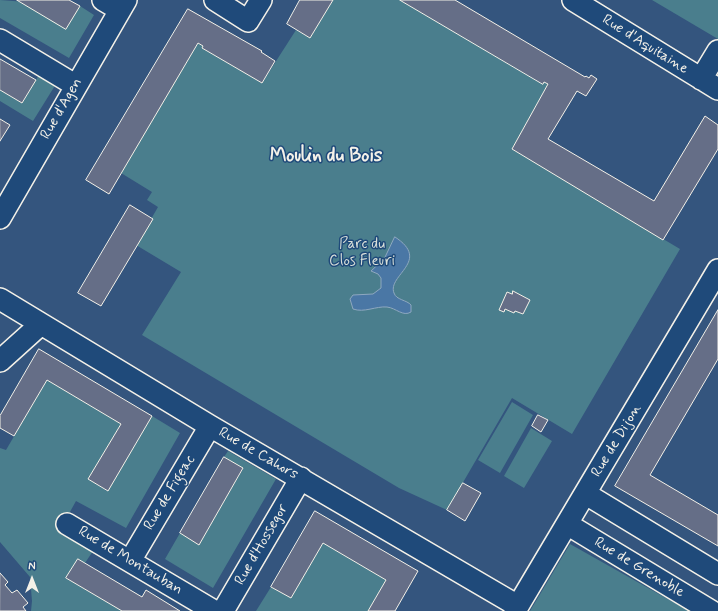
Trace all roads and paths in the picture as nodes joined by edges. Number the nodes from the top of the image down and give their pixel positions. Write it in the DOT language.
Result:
graph roads {
  1 [pos="215,0"];
  2 [pos="261,0"];
  3 [pos="573,0"];
  4 [pos="116,3"];
  5 [pos="0,40"];
  6 [pos="718,51"];
  7 [pos="709,84"];
  8 [pos="75,85"];
  9 [pos="0,218"];
  10 [pos="718,270"];
  11 [pos="0,299"];
  12 [pos="41,324"];
  13 [pos="0,361"];
  14 [pos="210,426"];
  15 [pos="301,478"];
  16 [pos="586,494"];
  17 [pos="67,524"];
  18 [pos="567,524"];
  19 [pos="130,561"];
  20 [pos="718,574"];
  21 [pos="517,608"];
  22 [pos="214,611"];
  23 [pos="223,611"];
  24 [pos="711,611"];
  1 -- 2 [label="street"];
  3 -- 7 [label="street, Rue d'Aquitaine"];
  4 -- 8 [label="street, Rue d'Agen"];
  5 -- 8 [label="street"];
  6 -- 7 [label="street"];
  8 -- 9 [label="street, Rue d'Agen"];
  10 -- 16 [label="street, Rue de Dijon"];
  11 -- 12 [label="street, Rue de Cahors"];
  12 -- 13 [label="street"];
  12 -- 14 [label="street, Rue de Cahors"];
  14 -- 15 [label="street, Rue de Cahors"];
  14 -- 19 [label="street, Rue de Figeac"];
  15 -- 21 [label="street, Rue de Cahors"];
  15 -- 23 [label="street, Rue d'Hossegor"];
  16 -- 18 [label="street, Rue de Dijon"];
  16 -- 20 [label="street"];
  17 -- 19 [label="street, Rue de Montauban"];
  18 -- 21 [label="street, Rue de Dijon"];
  18 -- 24 [label="street, Rue de Grenoble"];
  19 -- 22 [label="street, Rue de Montauban"];
}
